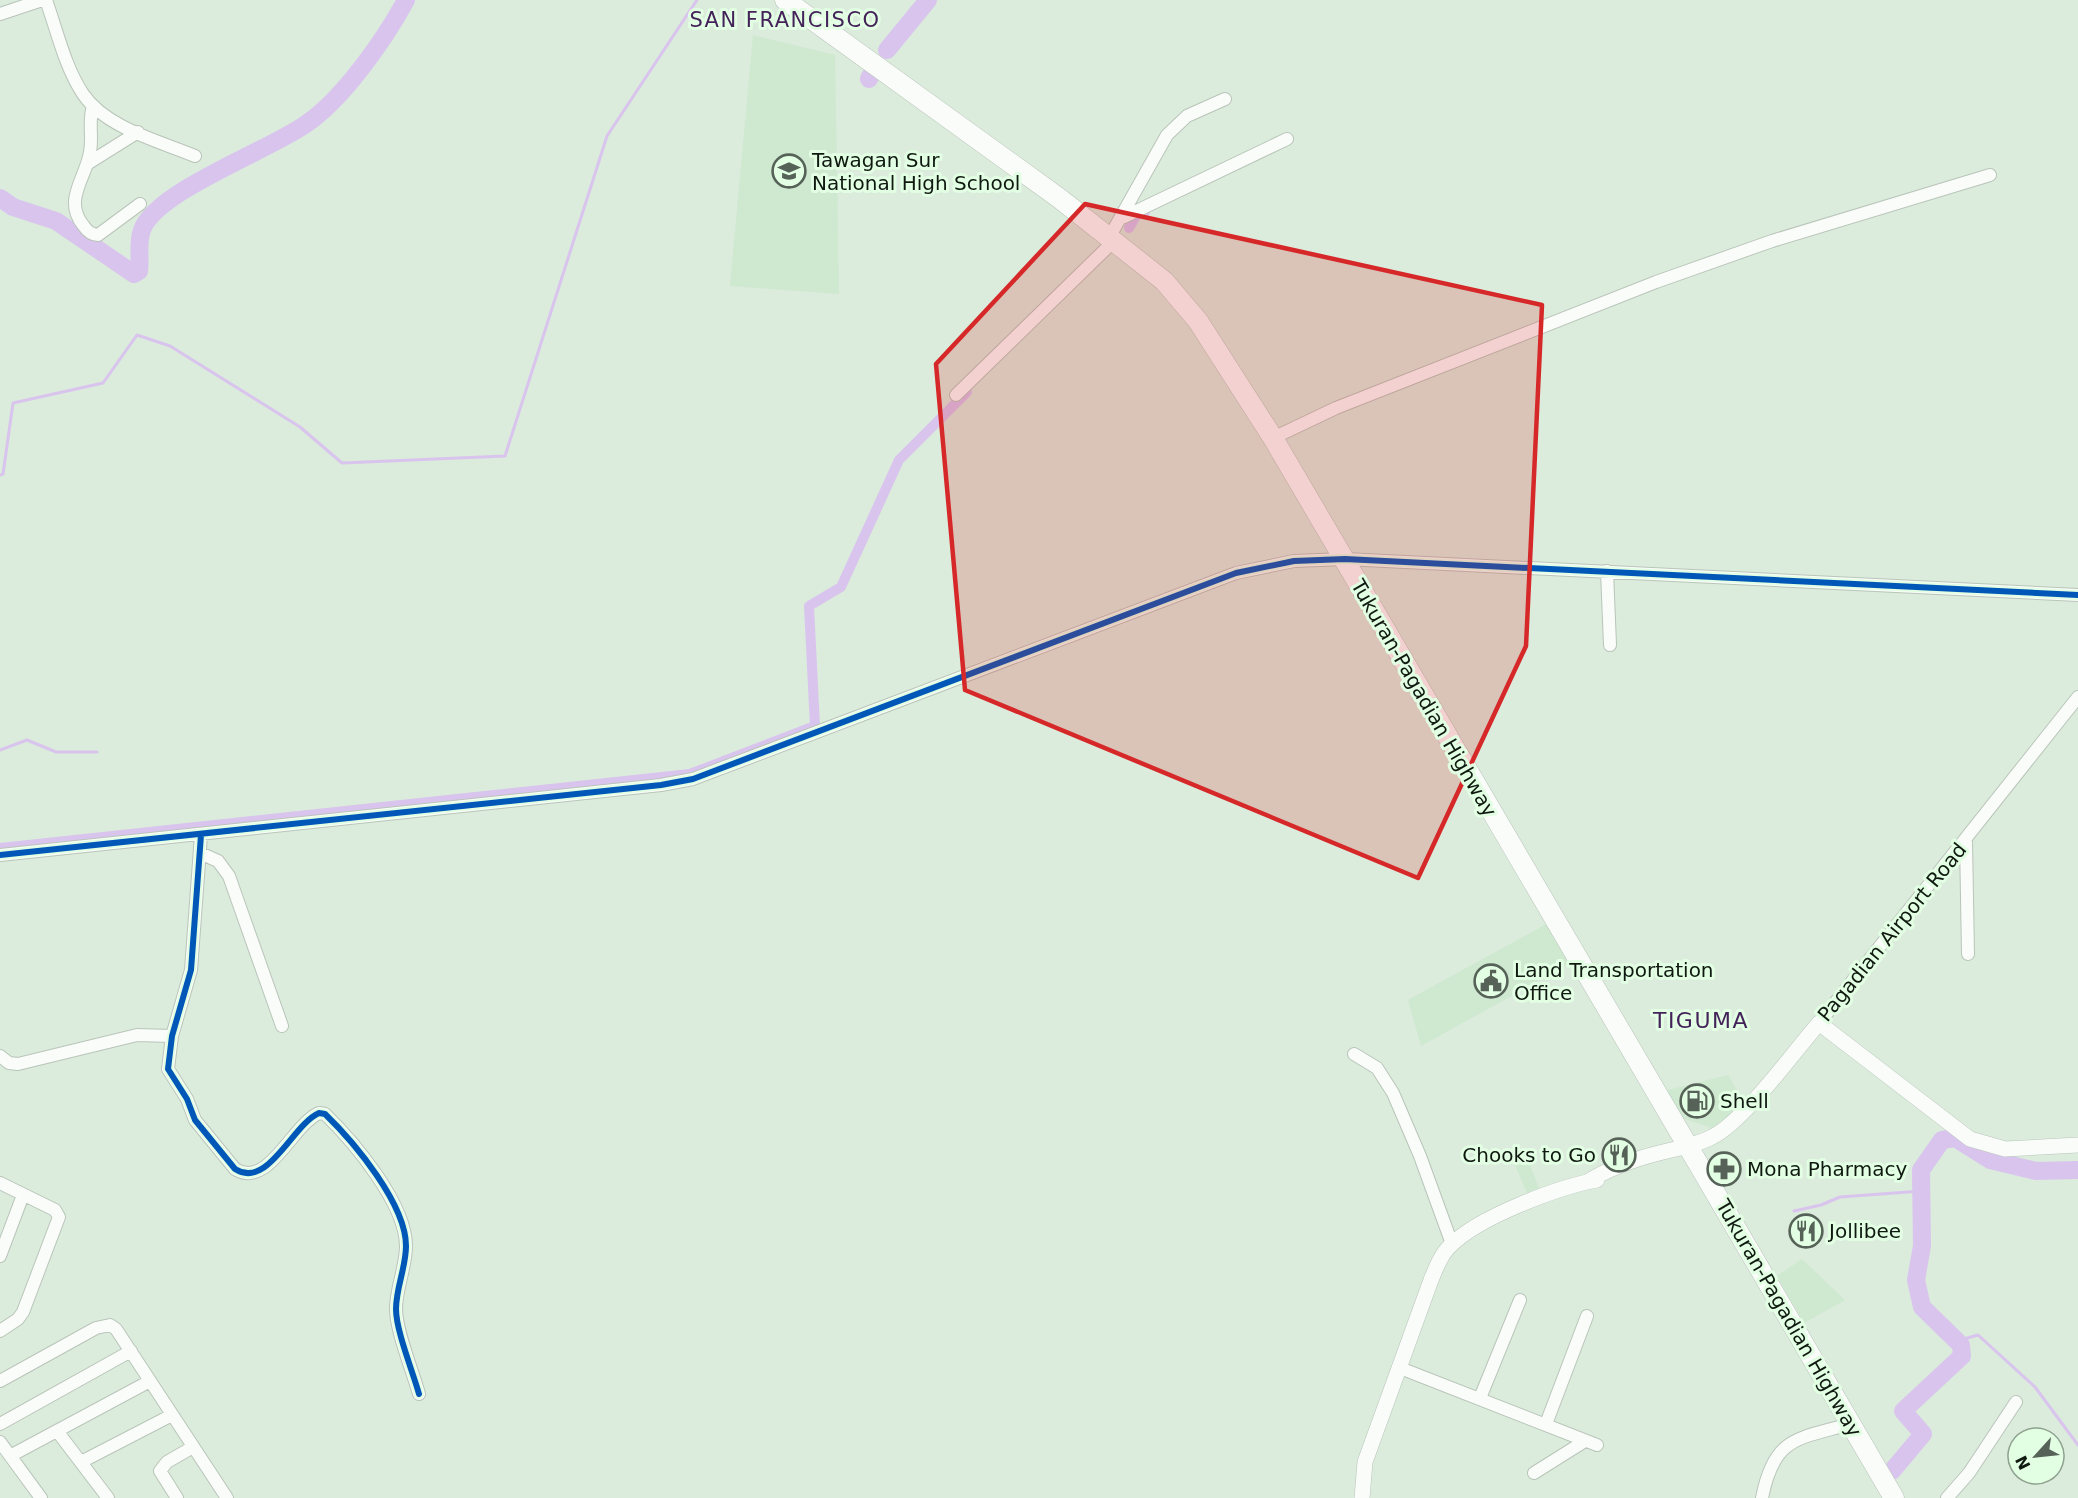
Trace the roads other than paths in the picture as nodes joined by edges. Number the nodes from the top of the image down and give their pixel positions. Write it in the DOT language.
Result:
graph roads {
  1 [pos="44,0"];
  2 [pos="785,0"];
  3 [pos="22,4"];
  4 [pos="0,15"];
  5 [pos="1225,99"];
  6 [pos="93,106"];
  7 [pos="138,132"];
  8 [pos="1287,138"];
  9 [pos="195,156"];
  10 [pos="87,164"];
  11 [pos="1990,175"];
  12 [pos="140,204"];
  13 [pos="1124,217"];
  14 [pos="1113,238"];
  15 [pos="956,394"];
  16 [pos="1273,438"];
  17 [pos="1344,559"];
  18 [pos="1607,571"];
  19 [pos="2078,595"];
  20 [pos="1610,645"];
  21 [pos="2078,697"];
  22 [pos="201,835"];
  23 [pos="1966,841"];
  24 [pos="200,853"];
  25 [pos="0,855"];
  26 [pos="1968,954"];
  27 [pos="1819,1023"];
  28 [pos="282,1026"];
  29 [pos="172,1036"];
  30 [pos="1354,1054"];
  31 [pos="0,1056"];
  32 [pos="2078,1145"];
  33 [pos="1680,1149"];
  34 [pos="0,1183"];
  35 [pos="23,1195"];
  36 [pos="1452,1244"];
  37 [pos="0,1256"];
  38 [pos="1520,1300"];
  39 [pos="1587,1316"];
  40 [pos="0,1331"];
  41 [pos="131,1351"];
  42 [pos="1400,1368"];
  43 [pos="0,1381"];
  44 [pos="150,1381"];
  45 [pos="419,1394"];
  46 [pos="1480,1398"];
  47 [pos="2016,1402"];
  48 [pos="172,1414"];
  49 [pos="0,1424"];
  50 [pos="1546,1424"];
  51 [pos="1850,1424"];
  52 [pos="57,1431"];
  53 [pos="1584,1441"];
  54 [pos="0,1442"];
  55 [pos="1597,1445"];
  56 [pos="193,1447"];
  57 [pos="10,1456"];
  58 [pos="81,1462"];
  59 [pos="1534,1473"];
  60 [pos="41,1498"];
  61 [pos="108,1498"];
  62 [pos="177,1498"];
  63 [pos="227,1498"];
  64 [pos="1362,1498"];
  65 [pos="1762,1498"];
  66 [pos="1894,1498"];
  67 [pos="1947,1498"];
  1 -- 3 [label="street"];
  1 -- 6 [label="street"];
  2 -- 14 [label="highway, Tukuran-Pagadian Highway"];
  3 -- 4 [label="street"];
  5 -- 13 [label="street"];
  6 -- 7 [label="street"];
  6 -- 10 [label="street"];
  7 -- 9 [label="street"];
  7 -- 10 [label="street"];
  8 -- 13 [label="street"];
  10 -- 12 [label="street"];
  11 -- 16 [label="street"];
  13 -- 14 [label="street"];
  14 -- 15 [label="street"];
  14 -- 16 [label="highway, Tukuran-Pagadian Highway"];
  16 -- 17 [label="highway, Tukuran-Pagadian Highway"];
  17 -- 18 [label="street"];
  17 -- 22 [label="street"];
  17 -- 33 [label="highway, Tukuran-Pagadian Highway"];
  18 -- 19 [label="street"];
  18 -- 20 [label="street"];
  21 -- 23 [label="street, Pagadian Airport Road"];
  22 -- 24 [label="street"];
  22 -- 25 [label="street"];
  23 -- 26 [label="street"];
  23 -- 27 [label="street, Pagadian Airport Road"];
  24 -- 28 [label="street"];
  24 -- 29 [label="street"];
  27 -- 32 [label="street"];
  27 -- 33 [label="street, Pagadian Airport Road"];
  29 -- 31 [label="street"];
  29 -- 45 [label="street"];
  30 -- 36 [label="street"];
  33 -- 36 [label="street, Pagadian Airport Road"];
  33 -- 51 [label="highway, Tukuran-Pagadian Highway"];
  34 -- 35 [label="street"];
  35 -- 37 [label="street"];
  35 -- 40 [label="street"];
  36 -- 42 [label="street"];
  38 -- 46 [label="street"];
  39 -- 50 [label="street"];
  41 -- 43 [label="street"];
  41 -- 44 [label="street"];
  41 -- 49 [label="street"];
  42 -- 46 [label="street"];
  42 -- 64 [label="street"];
  44 -- 48 [label="street"];
  44 -- 52 [label="street"];
  46 -- 50 [label="street"];
  47 -- 67 [label="street"];
  48 -- 56 [label="street"];
  48 -- 58 [label="street"];
  50 -- 53 [label="street"];
  51 -- 65 [label="street"];
  51 -- 66 [label="highway, Tukuran-Pagadian Highway"];
  52 -- 57 [label="street"];
  52 -- 58 [label="street"];
  53 -- 55 [label="street"];
  53 -- 59 [label="street"];
  54 -- 57 [label="street"];
  56 -- 62 [label="street"];
  56 -- 63 [label="street"];
  57 -- 60 [label="street"];
  58 -- 61 [label="street"];
}
